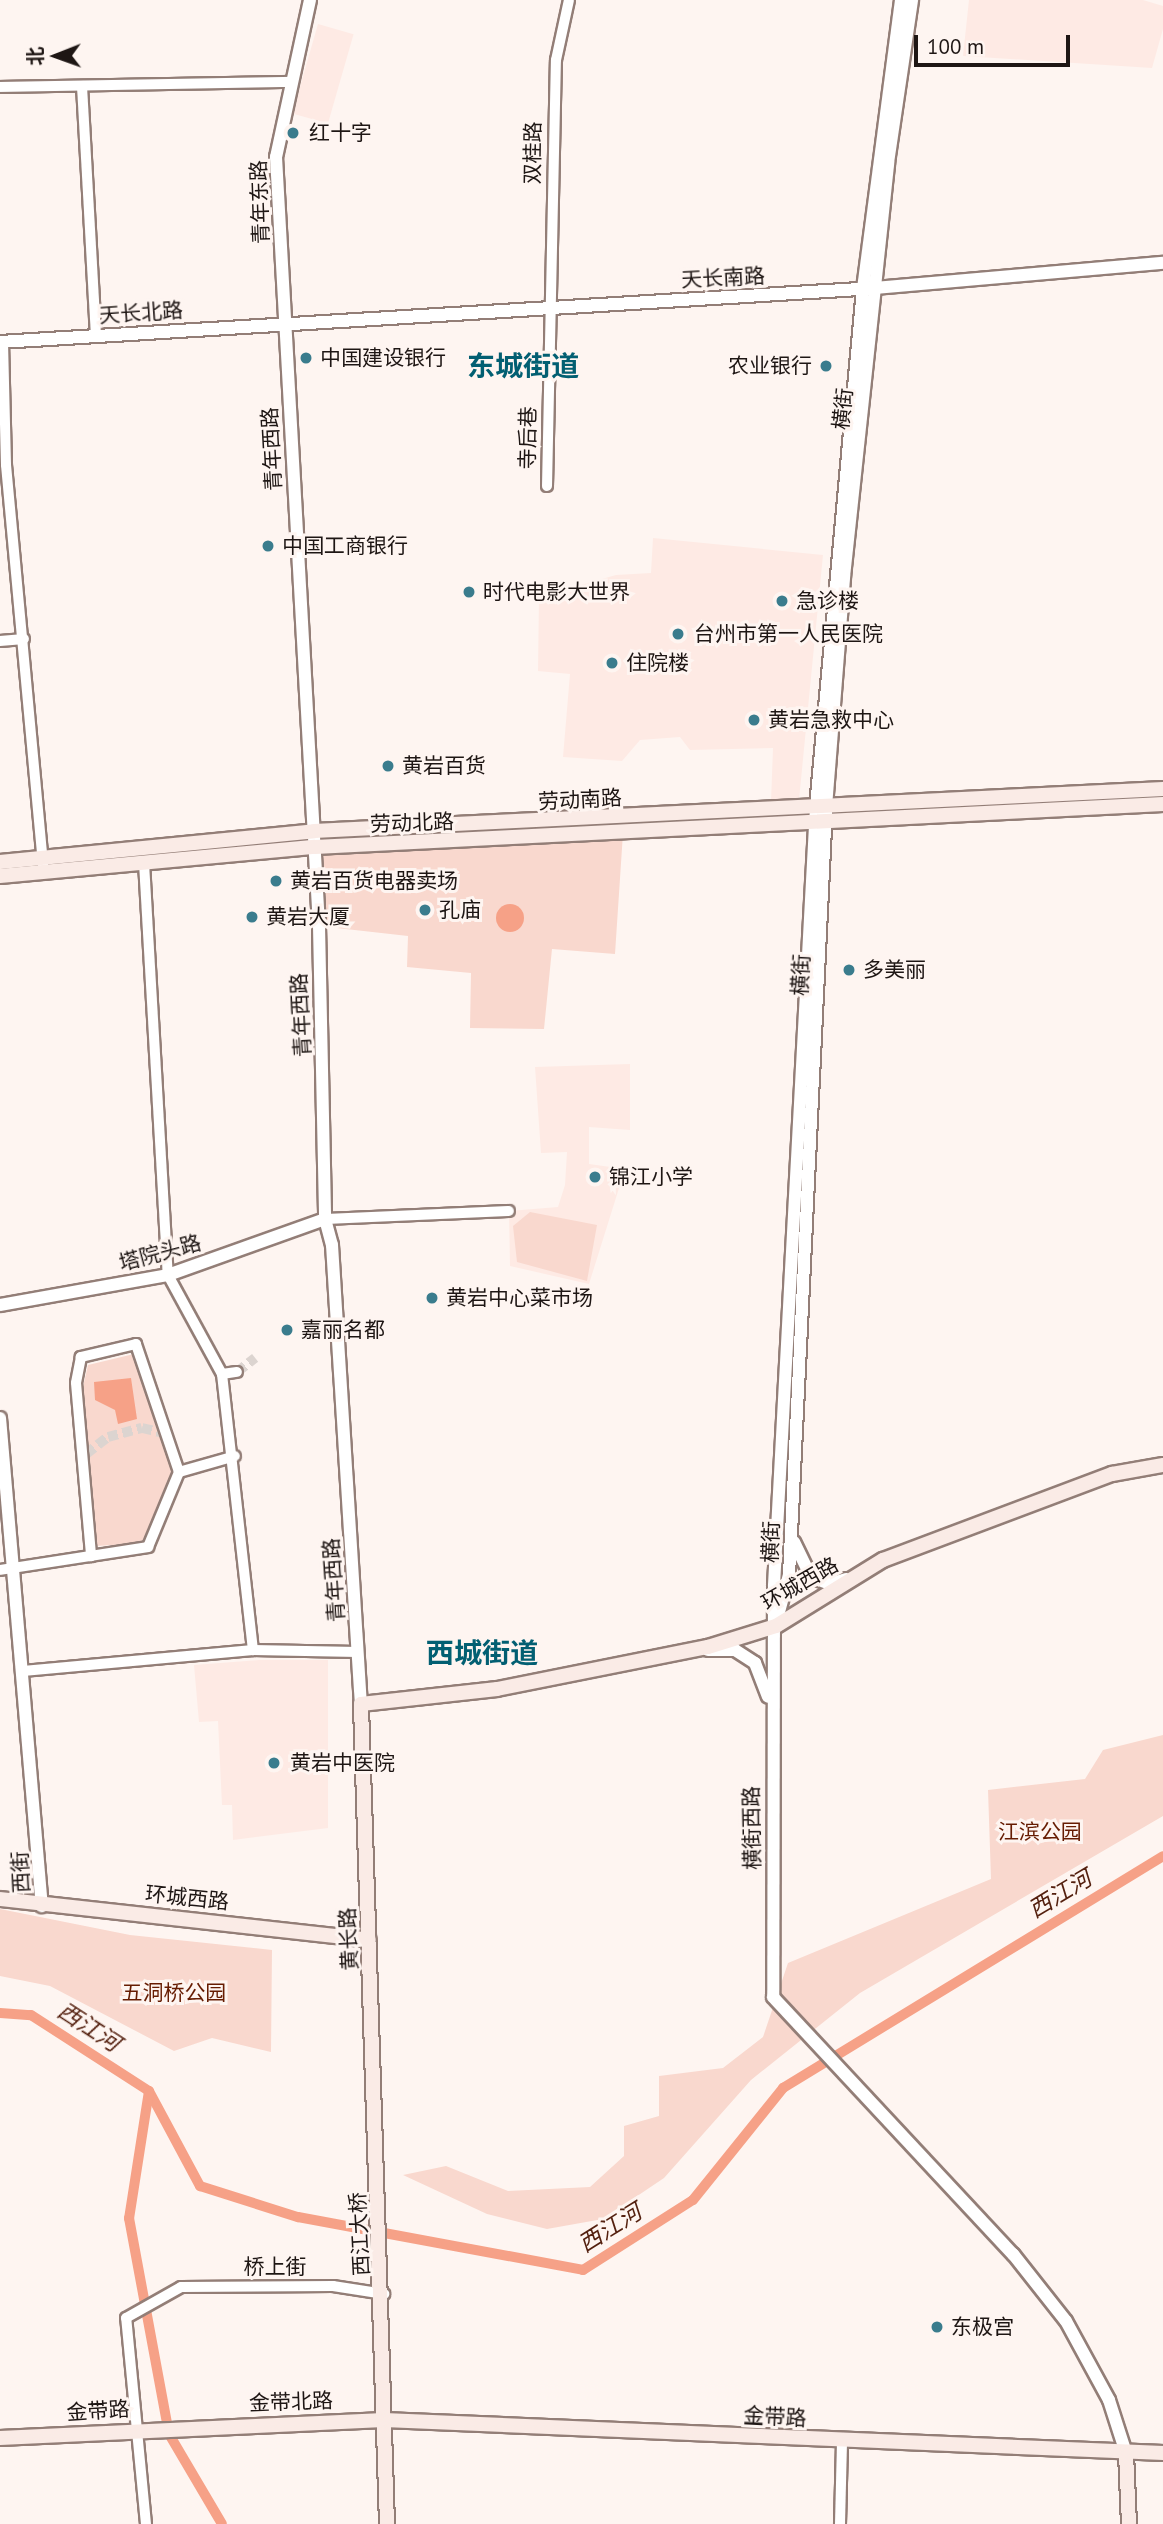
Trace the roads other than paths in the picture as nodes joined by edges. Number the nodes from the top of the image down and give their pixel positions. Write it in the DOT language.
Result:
graph roads {
  1 [pos="310,0"];
  2 [pos="569,0"];
  3 [pos="901,0"];
  4 [pos="912,0"];
  5 [pos="292,82"];
  6 [pos="82,86"];
  7 [pos="0,87"];
  8 [pos="1163,263"];
  9 [pos="869,289"];
  10 [pos="549,307"];
  11 [pos="284,323"];
  12 [pos="96,335"];
  13 [pos="1,342"];
  14 [pos="3,466"];
  15 [pos="547,486"];
  16 [pos="24,639"];
  17 [pos="0,641"];
  18 [pos="1163,789"];
  19 [pos="1163,804"];
  20 [pos="821,814"];
  21 [pos="314,831"];
  22 [pos="315,847"];
  23 [pos="0,862"];
  24 [pos="144,863"];
  25 [pos="43,865"];
  26 [pos="0,876"];
  27 [pos="803,1203"];
  28 [pos="509,1211"];
  29 [pos="325,1219"];
  30 [pos="168,1275"];
  31 [pos="0,1305"];
  32 [pos="237,1372"];
  33 [pos="222,1374"];
  34 [pos="0,1418"];
  35 [pos="235,1456"];
  36 [pos="1163,1465"];
  37 [pos="179,1472"];
  38 [pos="791,1515"];
  39 [pos="91,1556"];
  40 [pos="14,1567"];
  41 [pos="0,1570"];
  42 [pos="857,1576"];
  43 [pos="776,1626"];
  44 [pos="253,1650"];
  45 [pos="694,1650"];
  46 [pos="358,1652"];
  47 [pos="23,1671"];
  48 [pos="361,1703"];
  49 [pos="770,1713"];
  50 [pos="0,1899"];
  51 [pos="42,1906"];
  52 [pos="369,1940"];
  53 [pos="378,2172"];
  54 [pos="384,2294"];
  55 [pos="384,2420"];
  56 [pos="198,2427"];
  57 [pos="137,2429"];
  58 [pos="0,2438"];
  59 [pos="842,2441"];
  60 [pos="1126,2453"];
  61 [pos="1163,2453"];
  62 [pos="146,2524"];
  63 [pos="387,2524"];
  64 [pos="840,2524"];
  65 [pos="1129,2524"];
  1 -- 5 [label="street, 青年东路"];
  2 -- 10 [label="street, 双桂路"];
  3 -- 9 [label="street, 横街"];
  4 -- 9 [label="street, 横街"];
  5 -- 6 [label="street"];
  5 -- 11 [label="street, 青年东路"];
  6 -- 7 [label="street"];
  6 -- 12 [label="street"];
  8 -- 9 [label="street, 天长南路"];
  9 -- 10 [label="street, 天长南路"];
  9 -- 20 [label="street, 横街"];
  10 -- 11 [label="street, 天长南路"];
  10 -- 15 [label="street, 寺后巷"];
  11 -- 12 [label="street, 天长北路"];
  11 -- 21 [label="street, 青年西路"];
  12 -- 13 [label="street, 天长北路"];
  13 -- 14 [label="street"];
  14 -- 16 [label="street"];
  16 -- 17 [label="street"];
  16 -- 25 [label="street"];
  18 -- 20 [label="main road, 劳动南路"];
  19 -- 20 [label="main road, 劳动南路"];
  20 -- 21 [label="main road, 劳动南路"];
  20 -- 22 [label="main road, 劳动北路"];
  20 -- 27 [label="street, 横街"];
  21 -- 22 [label="street, 青年西路"];
  21 -- 25 [label="main road, 劳动南路"];
  22 -- 24 [label="main road, 劳动北路"];
  22 -- 29 [label="street, 青年西路"];
  23 -- 25 [label="main road, 劳动南路"];
  24 -- 25 [label="main road, 劳动北路"];
  24 -- 30 [label="street"];
  25 -- 26 [label="main road, 劳动北路"];
  27 -- 38 [label="street, 横街"];
  27 -- 43 [label="street, 横街"];
  28 -- 29 [label="street"];
  29 -- 30 [label="street, 塔院头路"];
  29 -- 46 [label="street, 青年西路"];
  30 -- 31 [label="street, 塔院头路"];
  30 -- 33 [label="street"];
  32 -- 33 [label="street"];
  33 -- 35 [label="street"];
  34 -- 40 [label="street, 西街"];
  35 -- 37 [label="street"];
  35 -- 44 [label="street"];
  36 -- 42 [label="main road, 环城西路"];
  37 -- 39 [label="street"];
  37 -- 39 [label="street"];
  38 -- 42 [label="street"];
  38 -- 43 [label="street, 横街"];
  39 -- 40 [label="street"];
  40 -- 41 [label="street"];
  40 -- 47 [label="street, 西街"];
  42 -- 43 [label="main road, 环城西路"];
  43 -- 45 [label="main road, 环城西路"];
  43 -- 49 [label="street, 横街西路"];
  44 -- 46 [label="street"];
  44 -- 47 [label="street"];
  45 -- 48 [label="main road, 环城西路"];
  45 -- 49 [label="street"];
  46 -- 48 [label="street, 青年西路"];
  47 -- 51 [label="street, 西街"];
  48 -- 52 [label="main road, 黄长路"];
  49 -- 60 [label="street, 横街西路"];
  50 -- 51 [label="main road, 环城西路"];
  51 -- 52 [label="main road, 环城西路"];
  52 -- 53 [label="main road, 黄长路"];
  53 -- 54 [label="main road, 西江大桥"];
  54 -- 55 [label="main road"];
  54 -- 57 [label="street, 桥上街"];
  55 -- 56 [label="main road, 金带北路"];
  55 -- 59 [label="main road, 金带路"];
  55 -- 63 [label="main road"];
  56 -- 57 [label="main road, 金带路"];
  57 -- 58 [label="main road, 金带路"];
  57 -- 62 [label="street"];
  59 -- 60 [label="main road, 金带路"];
  59 -- 64 [label="street"];
  60 -- 61 [label="main road, 金带路"];
  60 -- 65 [label="main road"];
}
